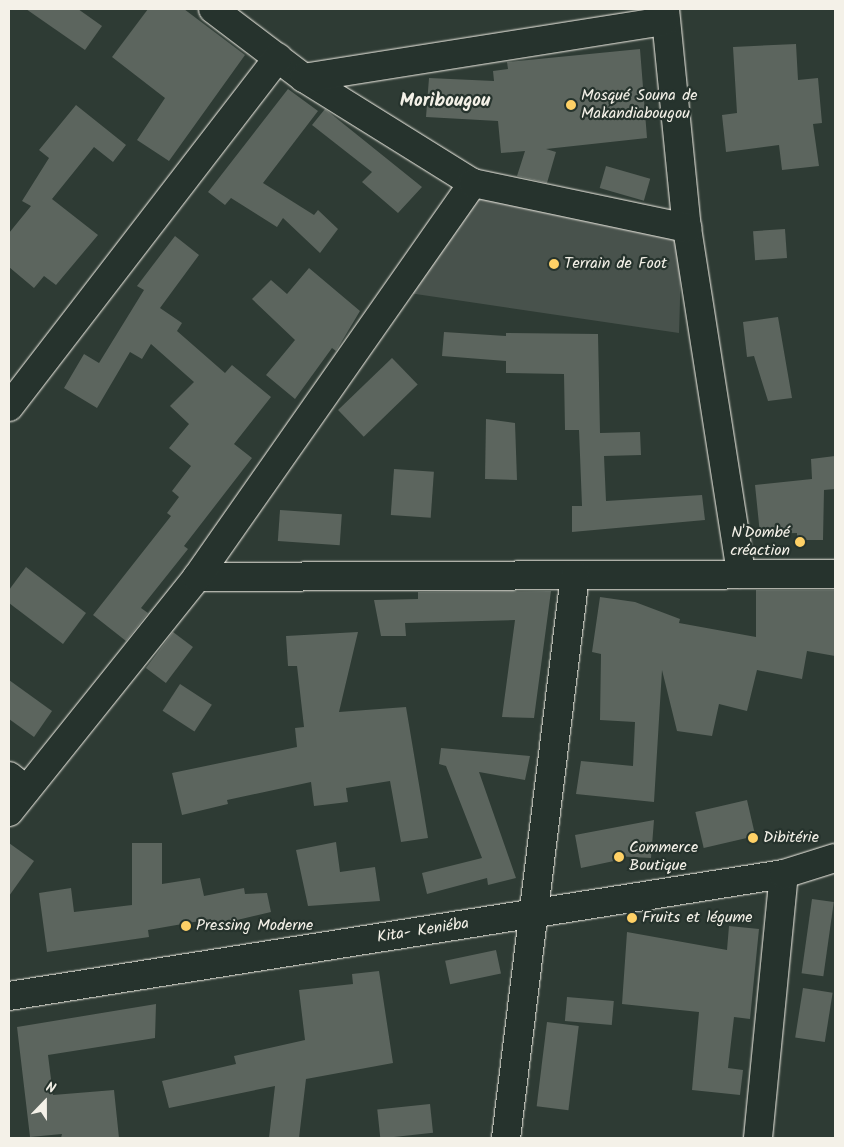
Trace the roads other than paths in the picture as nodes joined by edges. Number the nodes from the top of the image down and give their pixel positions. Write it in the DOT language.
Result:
graph roads {
  1 [pos="213,9"];
  2 [pos="246,9"];
  3 [pos="665,15"];
  4 [pos="249,36"];
  5 [pos="278,58"];
  6 [pos="304,78"];
  7 [pos="473,183"];
  8 [pos="687,228"];
  9 [pos="9,407"];
  10 [pos="741,574"];
  11 [pos="835,574"];
  12 [pos="575,575"];
  13 [pos="198,577"];
  14 [pos="18,783"];
  15 [pos="9,812"];
  16 [pos="835,858"];
  17 [pos="784,874"];
  18 [pos="534,913"];
  19 [pos="9,996"];
  20 [pos="506,1138"];
  21 [pos="758,1138"];
  1 -- 4 [label="street"];
  2 -- 4 [label="street"];
  3 -- 6 [label="street"];
  3 -- 8 [label="street"];
  4 -- 5 [label="street"];
  5 -- 6 [label="street"];
  5 -- 9 [label="street"];
  6 -- 7 [label="street"];
  7 -- 8 [label="street"];
  7 -- 13 [label="street"];
  8 -- 10 [label="street"];
  10 -- 11 [label="street"];
  10 -- 12 [label="street"];
  12 -- 13 [label="street"];
  12 -- 18 [label="street"];
  13 -- 14 [label="street"];
  14 -- 15 [label="street"];
  16 -- 17 [label="street, Kita- Keniéba"];
  17 -- 18 [label="street, Kita- Keniéba"];
  17 -- 21 [label="street"];
  18 -- 19 [label="street, Kita- Keniéba"];
  18 -- 20 [label="street"];
}
